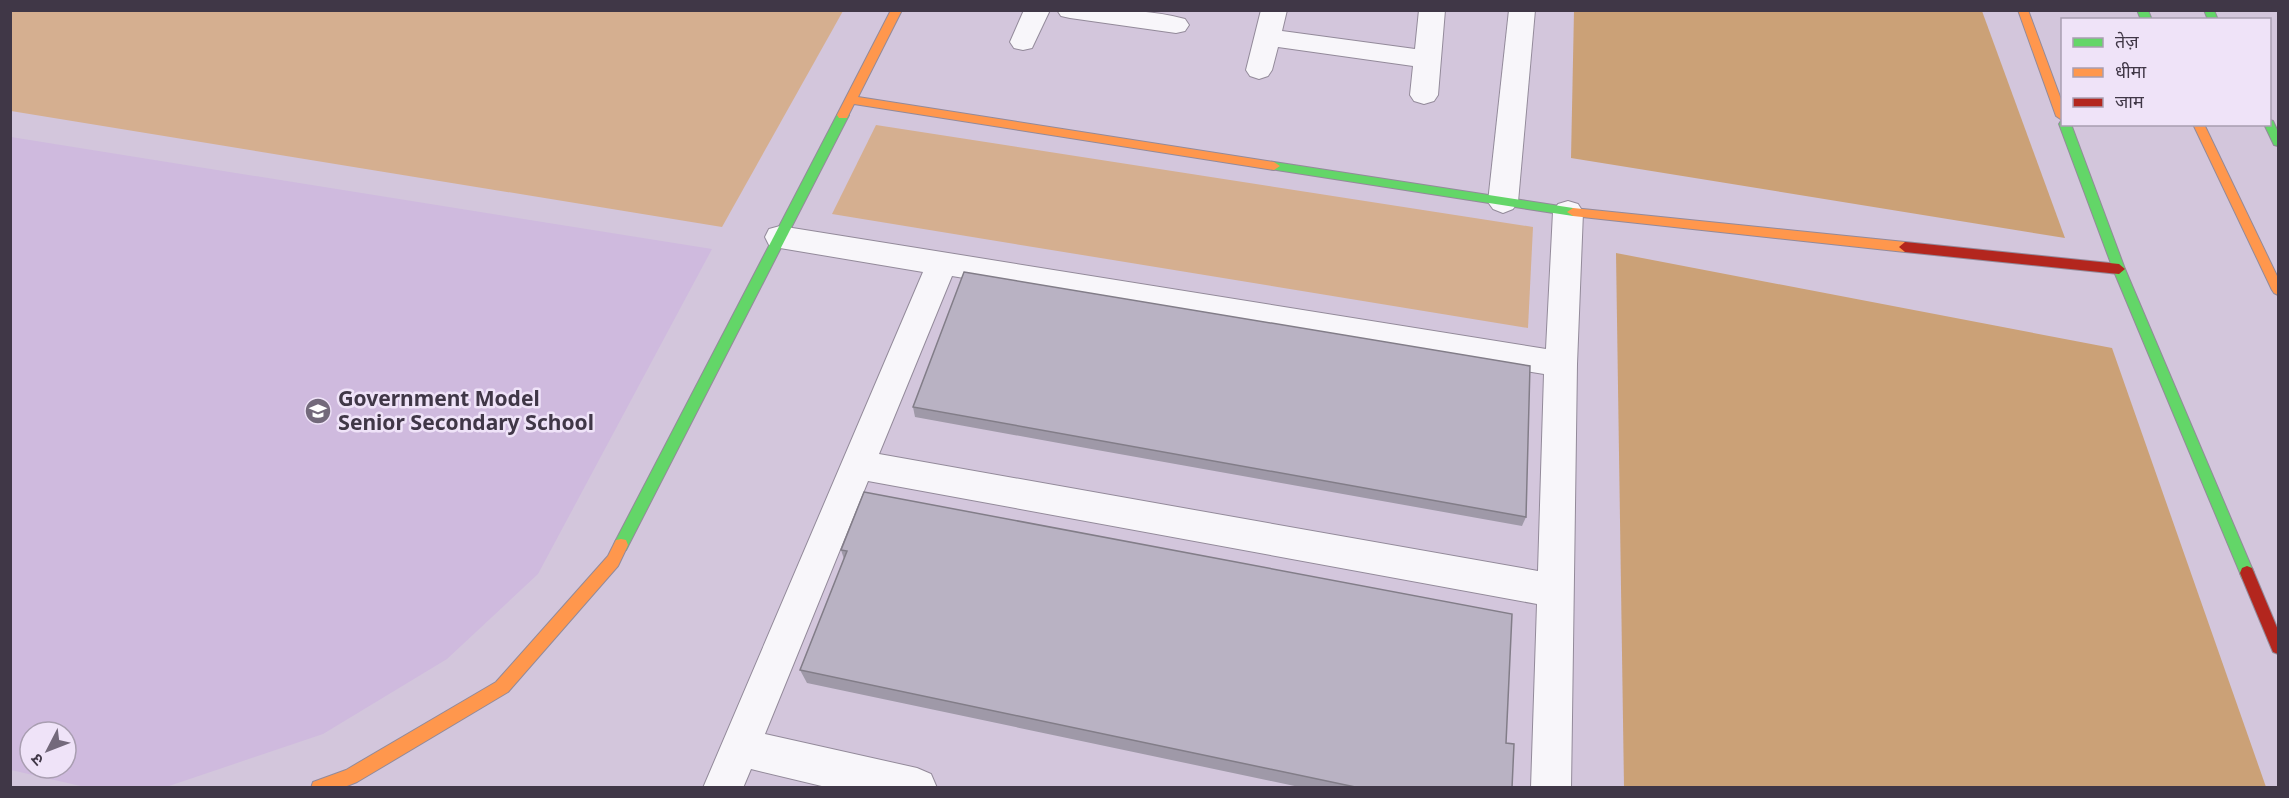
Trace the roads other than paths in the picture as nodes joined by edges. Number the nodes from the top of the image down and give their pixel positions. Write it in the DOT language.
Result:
graph roads {
  1 [pos="897,10"];
  2 [pos="1037,10"];
  3 [pos="1070,10"];
  4 [pos="1274,10"];
  5 [pos="1432,10"];
  6 [pos="1522,10"];
  7 [pos="2024,10"];
  8 [pos="1178,18"];
  9 [pos="1267,37"];
  10 [pos="1023,42"];
  11 [pos="1167,52"];
  12 [pos="1429,60"];
  13 [pos="1259,70"];
  14 [pos="1424,96"];
  15 [pos="851,100"];
  16 [pos="2061,113"];
  17 [pos="2067,126"];
  18 [pos="2199,126"];
  19 [pos="2270,126"];
  20 [pos="2278,142"];
  21 [pos="1503,202"];
  22 [pos="1568,212"];
  23 [pos="780,237"];
  24 [pos="942,264"];
  25 [pos="2119,269"];
  26 [pos="2278,290"];
  27 [pos="1561,364"];
  28 [pos="858,465"];
  29 [pos="1556,591"];
  30 [pos="2278,647"];
  31 [pos="740,747"];
  32 [pos="319,788"];
  33 [pos="723,788"];
  34 [pos="917,788"];
  35 [pos="1551,788"];
  1 -- 15 [label="main road"];
  2 -- 10 [label="street"];
  3 -- 8 [label="street"];
  4 -- 9 [label="street"];
  5 -- 12 [label="street"];
  6 -- 21 [label="street"];
  7 -- 16 [label="main road"];
  8 -- 11 [label="street"];
  9 -- 12 [label="street"];
  9 -- 13 [label="street"];
  12 -- 14 [label="street"];
  15 -- 21 [label="main road"];
  15 -- 23 [label="main road"];
  17 -- 25 [label="main road"];
  18 -- 26 [label="main road"];
  19 -- 20 [label="main road"];
  21 -- 22 [label="main road"];
  22 -- 25 [label="main road"];
  22 -- 27 [label="street"];
  23 -- 24 [label="street"];
  23 -- 32 [label="main road"];
  24 -- 27 [label="street"];
  24 -- 28 [label="street"];
  25 -- 30 [label="main road"];
  27 -- 29 [label="street"];
  28 -- 29 [label="street"];
  28 -- 31 [label="street"];
  29 -- 35 [label="street"];
  31 -- 33 [label="street"];
  31 -- 34 [label="street"];
}
